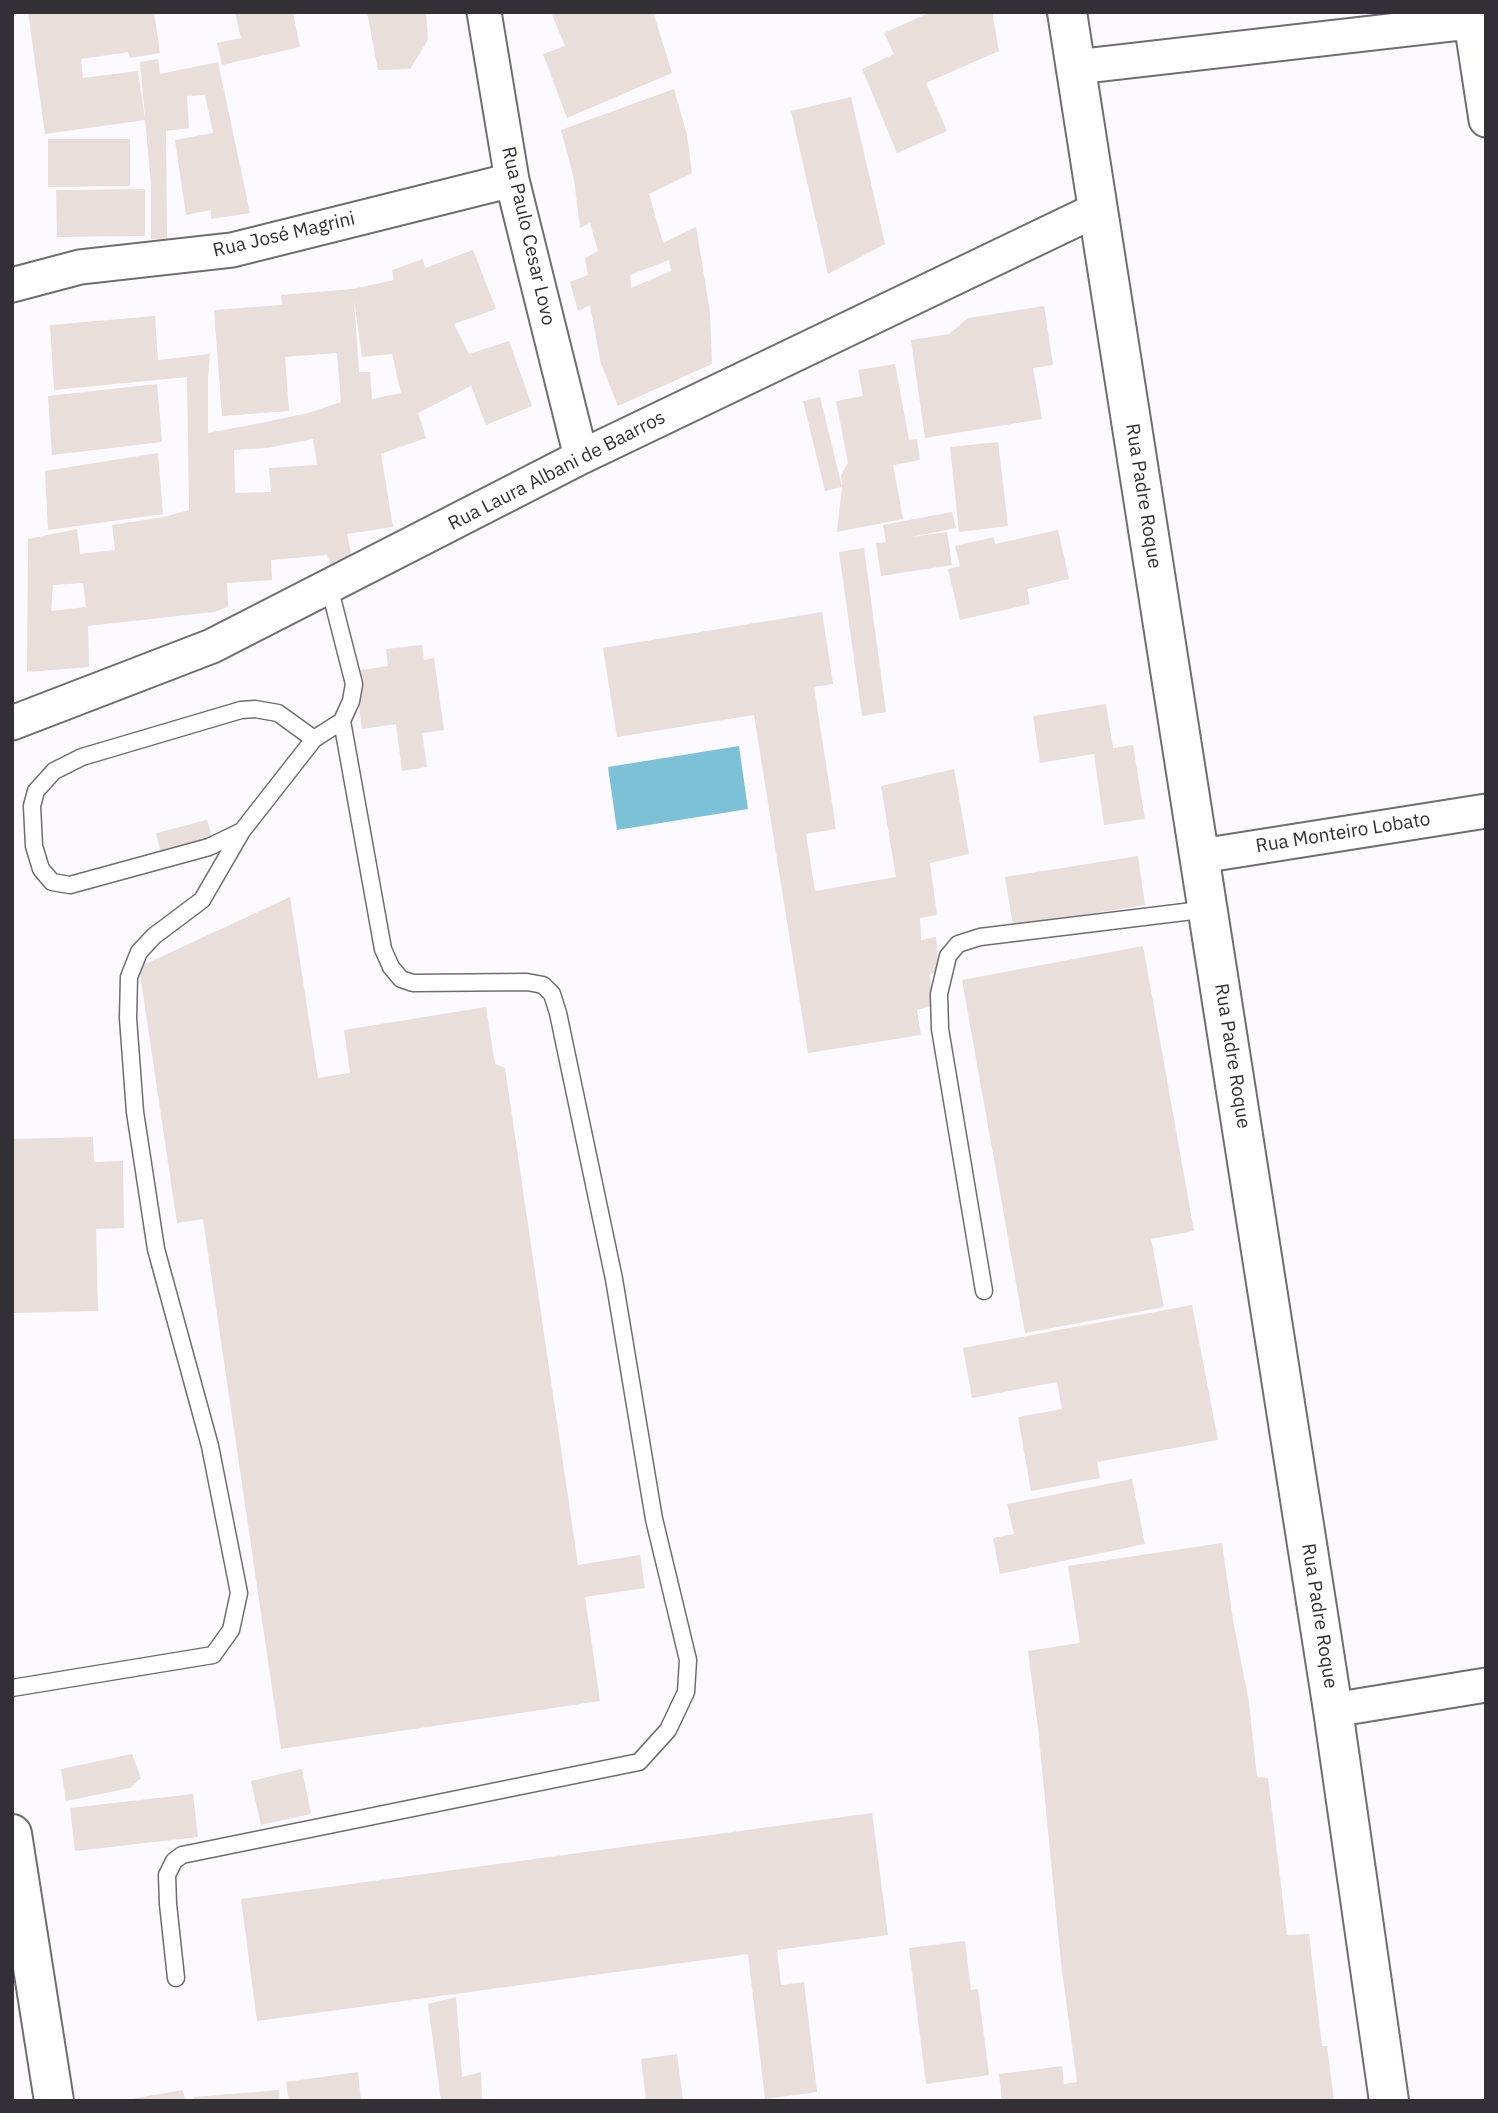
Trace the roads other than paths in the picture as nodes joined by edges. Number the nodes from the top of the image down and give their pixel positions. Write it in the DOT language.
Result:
graph roads {
  1 [pos="484,12"];
  2 [pos="1067,12"];
  3 [pos="1478,21"];
  4 [pos="1076,66"];
  5 [pos="1486,120"];
  6 [pos="512,180"];
  7 [pos="1098,209"];
  8 [pos="12,285"];
  9 [pos="582,457"];
  10 [pos="329,586"];
  11 [pos="342,721"];
  12 [pos="12,723"];
  13 [pos="314,739"];
  14 [pos="1486,811"];
  15 [pos="242,831"];
  16 [pos="1200,856"];
  17 [pos="1209,909"];
  18 [pos="984,1291"];
  19 [pos="1486,1685"];
  20 [pos="12,1688"];
  21 [pos="1333,1710"];
  22 [pos="12,1834"];
  23 [pos="176,1978"];
  24 [pos="54,2101"];
  25 [pos="1389,2101"];
  1 -- 6 [label="street, Rua Paulo Cesar Lovo"];
  2 -- 4 [label="street, Rua Padre Roque"];
  3 -- 4 [label="street"];
  3 -- 5 [label="street"];
  4 -- 7 [label="street, Rua Padre Roque"];
  6 -- 8 [label="street, Rua José Magrini"];
  6 -- 9 [label="street, Rua Paulo Cesar Lovo"];
  7 -- 9 [label="street, Rua Laura Albani de Baarros"];
  7 -- 16 [label="street, Rua Padre Roque"];
  9 -- 10 [label="street, Rua Laura Albani de Baarros"];
  10 -- 11 [label="lane"];
  10 -- 12 [label="street, Rua Laura Albani de Baarros"];
  11 -- 13 [label="lane"];
  11 -- 23 [label="lane"];
  13 -- 15 [label="lane"];
  13 -- 15 [label="lane"];
  14 -- 16 [label="street, Rua Monteiro Lobato"];
  15 -- 20 [label="lane"];
  16 -- 17 [label="street, Rua Padre Roque"];
  17 -- 18 [label="lane"];
  17 -- 21 [label="street, Rua Padre Roque"];
  19 -- 21 [label="street"];
  21 -- 25 [label="street, Rua Padre Roque"];
  22 -- 24 [label="street"];
}
